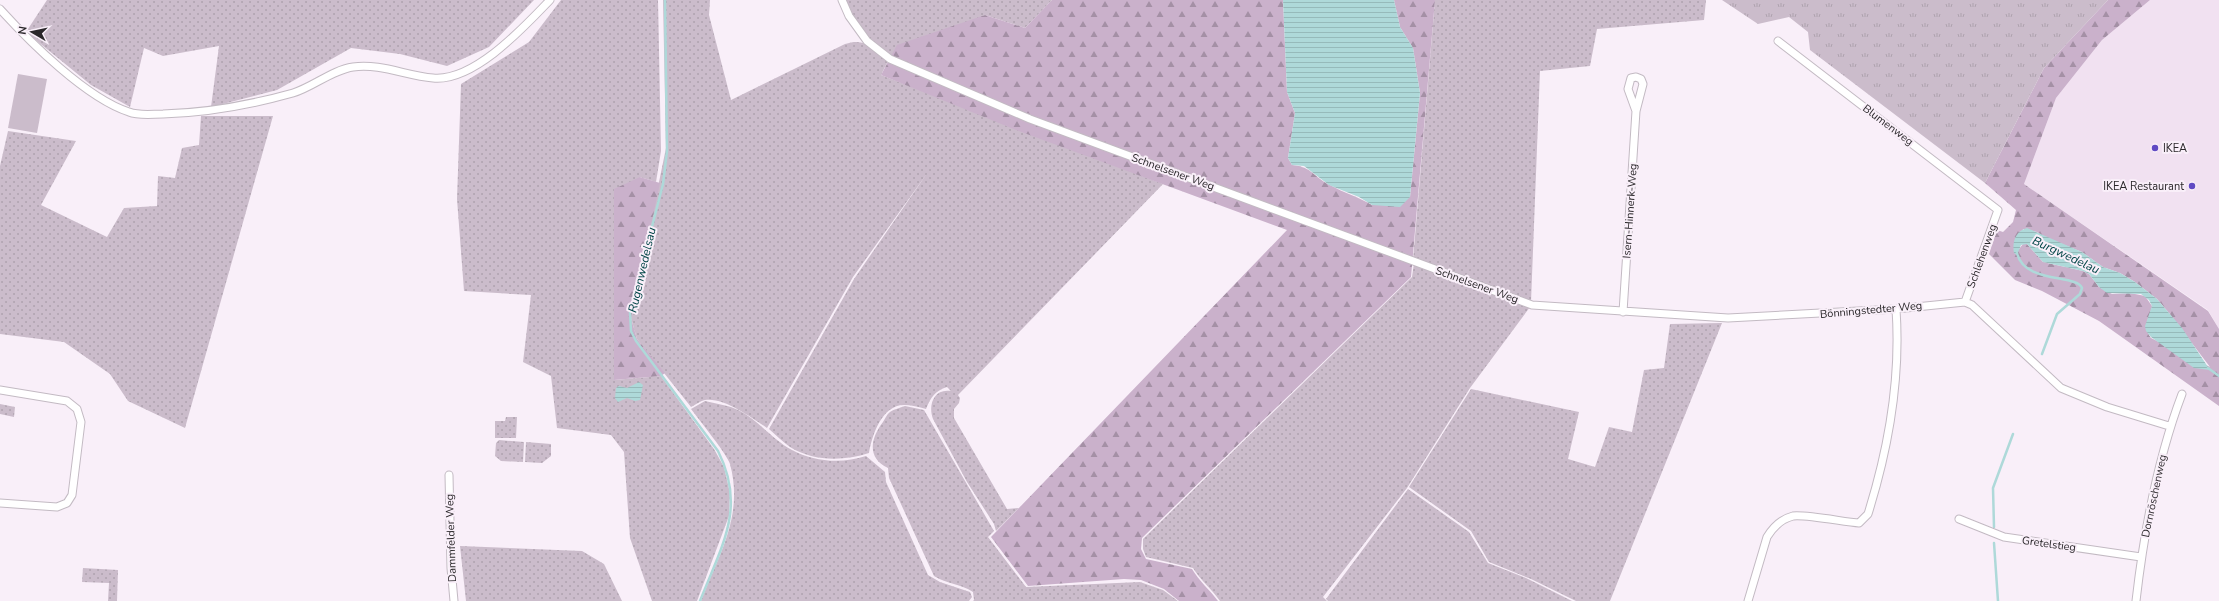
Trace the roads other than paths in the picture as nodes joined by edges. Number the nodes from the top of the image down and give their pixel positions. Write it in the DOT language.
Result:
graph roads {
  1 [pos="550,0"];
  2 [pos="842,0"];
  3 [pos="0,9"];
  4 [pos="1778,41"];
  5 [pos="1636,111"];
  6 [pos="1998,210"];
  7 [pos="1965,302"];
  8 [pos="1532,305"];
  9 [pos="1896,309"];
  10 [pos="1623,312"];
  11 [pos="0,390"];
  12 [pos="2182,394"];
  13 [pos="2170,426"];
  14 [pos="449,474"];
  15 [pos="0,503"];
  16 [pos="1959,519"];
  17 [pos="2141,557"];
  18 [pos="454,601"];
  19 [pos="1748,601"];
  20 [pos="2136,601"];
  1 -- 3 [label="street"];
  2 -- 8 [label="street, Schnelsener Weg"];
  4 -- 6 [label="street, Blumenweg"];
  5 -- 10 [label="street, Isern-Hinnerk-Weg"];
  6 -- 7 [label="street, Schlehenweg"];
  7 -- 9 [label="street, Bönningstedter Weg"];
  7 -- 13 [label="street"];
  8 -- 10 [label="street, Bönningstedter Weg"];
  9 -- 10 [label="street, Bönningstedter Weg"];
  9 -- 19 [label="street"];
  11 -- 15 [label="street"];
  12 -- 13 [label="street, Dornröschenweg"];
  13 -- 17 [label="street, Dornröschenweg"];
  14 -- 18 [label="street, Dammfelder Weg"];
  16 -- 17 [label="street, Gretelstieg"];
  17 -- 20 [label="street, Dornröschenweg"];
}
